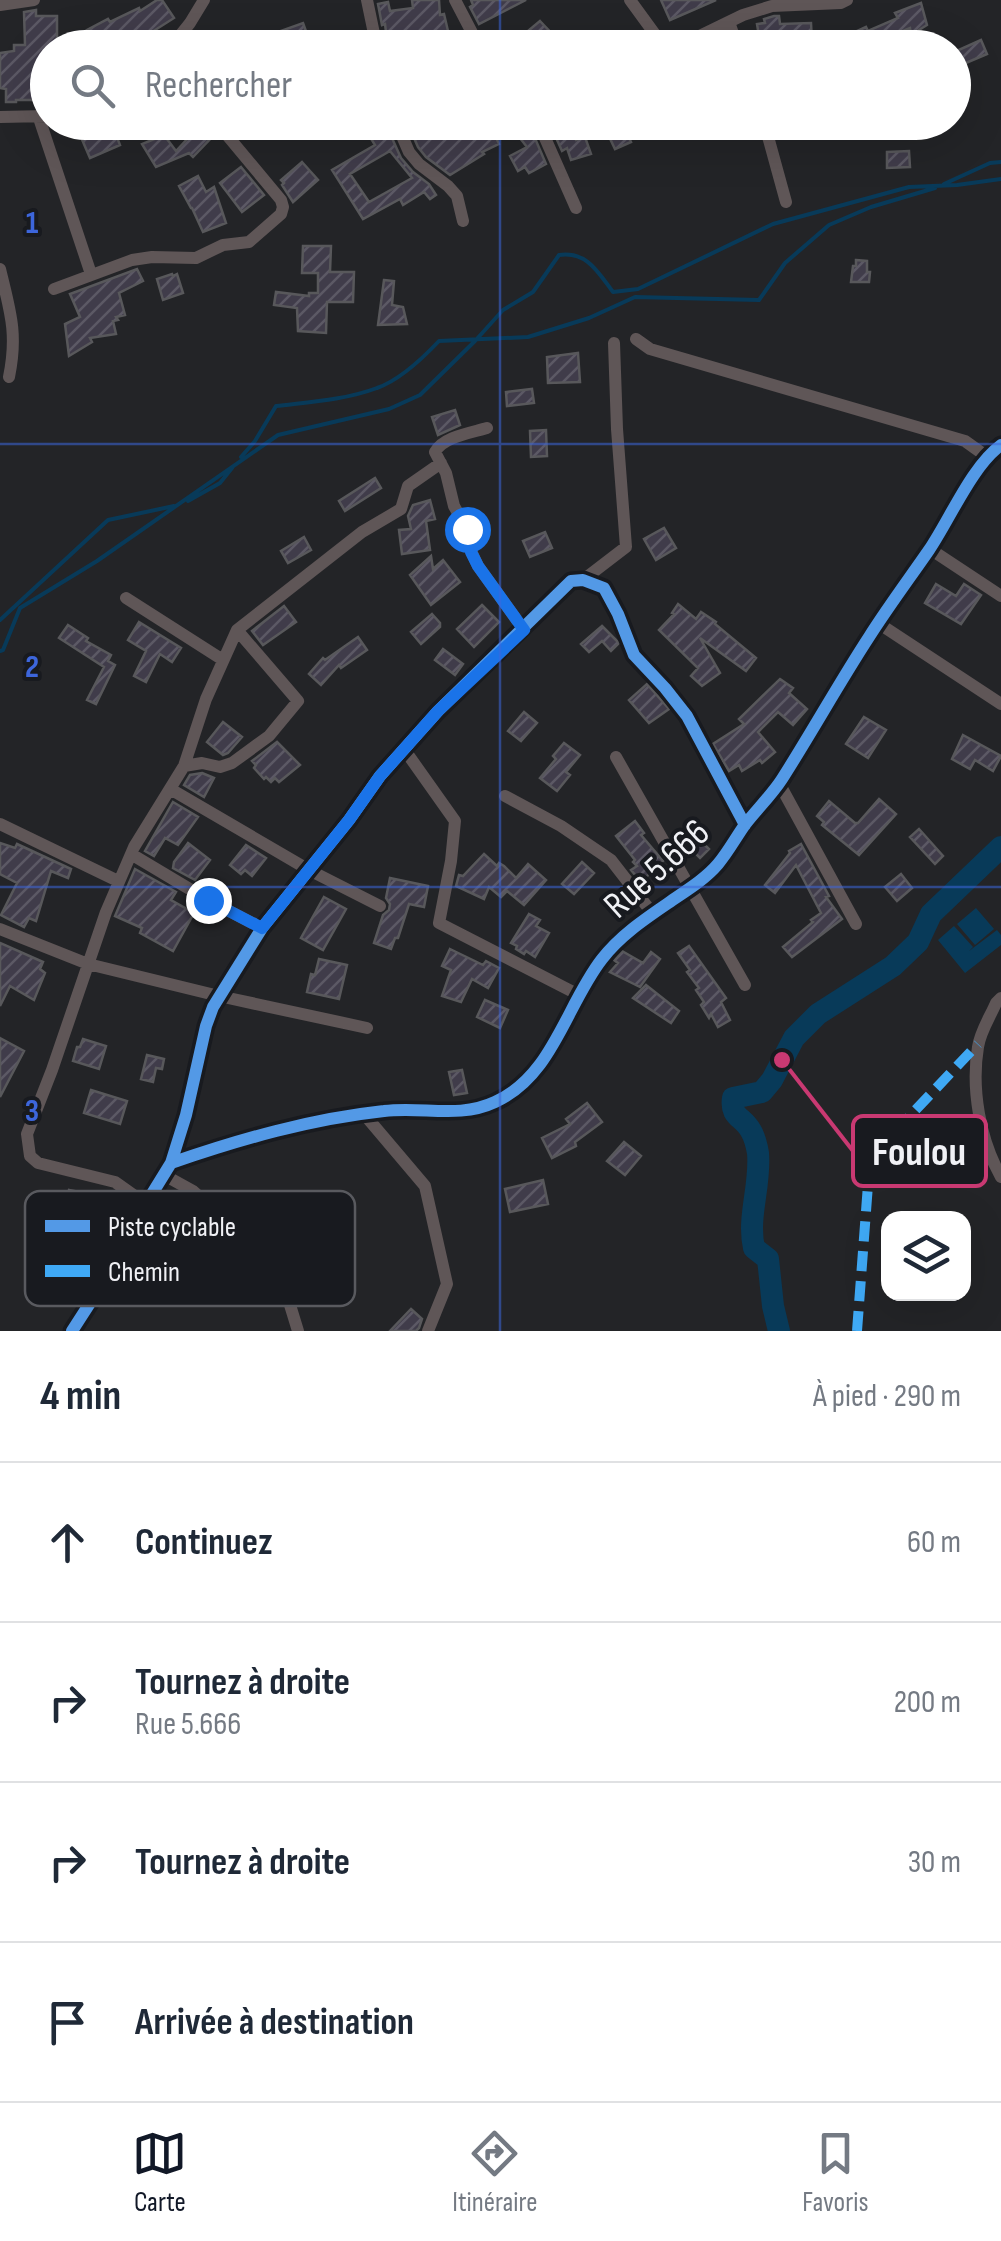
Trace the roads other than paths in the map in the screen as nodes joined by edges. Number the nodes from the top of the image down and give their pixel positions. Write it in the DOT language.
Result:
graph roads {
  1 [pos="34,0"];
  2 [pos="204,0"];
  3 [pos="367,0"];
  4 [pos="456,0"];
  5 [pos="630,0"];
  6 [pos="847,0"];
  7 [pos="0,5"];
  8 [pos="729,22"];
  9 [pos="184,30"];
  10 [pos="374,30"];
  11 [pos="471,30"];
  12 [pos="652,30"];
  13 [pos="712,30"];
  14 [pos="732,30"];
  15 [pos="0,117"];
  16 [pos="30,117"];
  17 [pos="50,140"];
  18 [pos="231,140"];
  19 [pos="404,140"];
  20 [pos="546,140"];
  21 [pos="769,140"];
  22 [pos="786,202"];
  23 [pos="576,208"];
  24 [pos="463,221"];
  25 [pos="0,268"];
  26 [pos="91,274"];
  27 [pos="54,289"];
  28 [pos="636,338"];
  29 [pos="614,343"];
  30 [pos="8,376"];
  31 [pos="486,428"];
  32 [pos="1001,445"];
  33 [pos="986,456"];
  34 [pos="441,463"];
  35 [pos="930,549"];
  36 [pos="582,580"];
  37 [pos="1001,596"];
  38 [pos="126,598"];
  39 [pos="878,623"];
  40 [pos="237,630"];
  41 [pos="524,630"];
  42 [pos="223,660"];
  43 [pos="1001,704"];
  44 [pos="404,749"];
  45 [pos="616,757"];
  46 [pos="184,766"];
  47 [pos="779,783"];
  48 [pos="172,790"];
  49 [pos="505,796"];
  50 [pos="0,824"];
  51 [pos="746,825"];
  52 [pos="130,854"];
  53 [pos="309,870"];
  54 [pos="118,881"];
  55 [pos="692,888"];
  56 [pos="380,906"];
  57 [pos="653,914"];
  58 [pos="856,924"];
  59 [pos="262,928"];
  60 [pos="0,929"];
  61 [pos="88,964"];
  62 [pos="746,984"];
  63 [pos="579,995"];
  64 [pos="219,996"];
  65 [pos="1001,998"];
  66 [pos="367,1028"];
  67 [pos="364,1114"];
  68 [pos="168,1169"];
  69 [pos="1001,1177"];
  70 [pos="128,1191"];
  71 [pos="154,1191"];
  72 [pos="193,1191"];
  73 [pos="88,1306"];
  74 [pos="290,1306"];
  75 [pos="72,1331"];
  76 [pos="298,1331"];
  77 [pos="428,1331"];
  1 -- 7 [label="street"];
  2 -- 9 [label="street"];
  3 -- 10 [label="street"];
  4 -- 11 [label="street"];
  5 -- 12 [label="street"];
  6 -- 8 [label="street"];
  8 -- 13 [label="street"];
  8 -- 14 [label="street"];
  15 -- 16 [label="street"];
  17 -- 26 [label="street"];
  18 -- 26 [label="street"];
  19 -- 24 [label="street"];
  20 -- 23 [label="street"];
  21 -- 22 [label="street"];
  25 -- 30 [label="street"];
  26 -- 27 [label="street"];
  28 -- 33 [label="street"];
  29 -- 36 [label="street"];
  31 -- 34 [label="street"];
  32 -- 33 [label="street, Rue 5.666"];
  33 -- 35 [label="street, Rue 5.666"];
  34 -- 40 [label="street"];
  34 -- 41 [label="street"];
  35 -- 37 [label="street"];
  35 -- 39 [label="street, Rue 5.666"];
  36 -- 41 [label="street"];
  36 -- 51 [label="street"];
  38 -- 42 [label="street"];
  39 -- 43 [label="street"];
  39 -- 47 [label="street, Rue 5.666"];
  40 -- 42 [label="street"];
  40 -- 46 [label="street"];
  41 -- 44 [label="street"];
  42 -- 46 [label="street"];
  44 -- 53 [label="street"];
  44 -- 63 [label="street"];
  45 -- 55 [label="street"];
  46 -- 48 [label="street"];
  47 -- 51 [label="street, Rue 5.666"];
  47 -- 58 [label="street"];
  48 -- 52 [label="street"];
  48 -- 53 [label="street"];
  49 -- 57 [label="street"];
  50 -- 54 [label="street"];
  51 -- 55 [label="street, Rue 5.666"];
  52 -- 54 [label="street"];
  52 -- 59 [label="street"];
  53 -- 56 [label="street"];
  53 -- 59 [label="street"];
  54 -- 61 [label="street"];
  55 -- 57 [label="street, Rue 5.666"];
  55 -- 62 [label="street"];
  57 -- 63 [label="street, Rue 5.666"];
  59 -- 64 [label="street"];
  60 -- 61 [label="street"];
  61 -- 64 [label="street"];
  61 -- 70 [label="street"];
  63 -- 67 [label="street, Rue 5.666"];
  64 -- 66 [label="street"];
  64 -- 68 [label="street"];
  65 -- 69 [label="street"];
  67 -- 68 [label="street, Rue 5.666"];
  67 -- 77 [label="street"];
  68 -- 71 [label="street"];
  68 -- 72 [label="street"];
  73 -- 75 [label="street"];
  74 -- 76 [label="street"];
}
